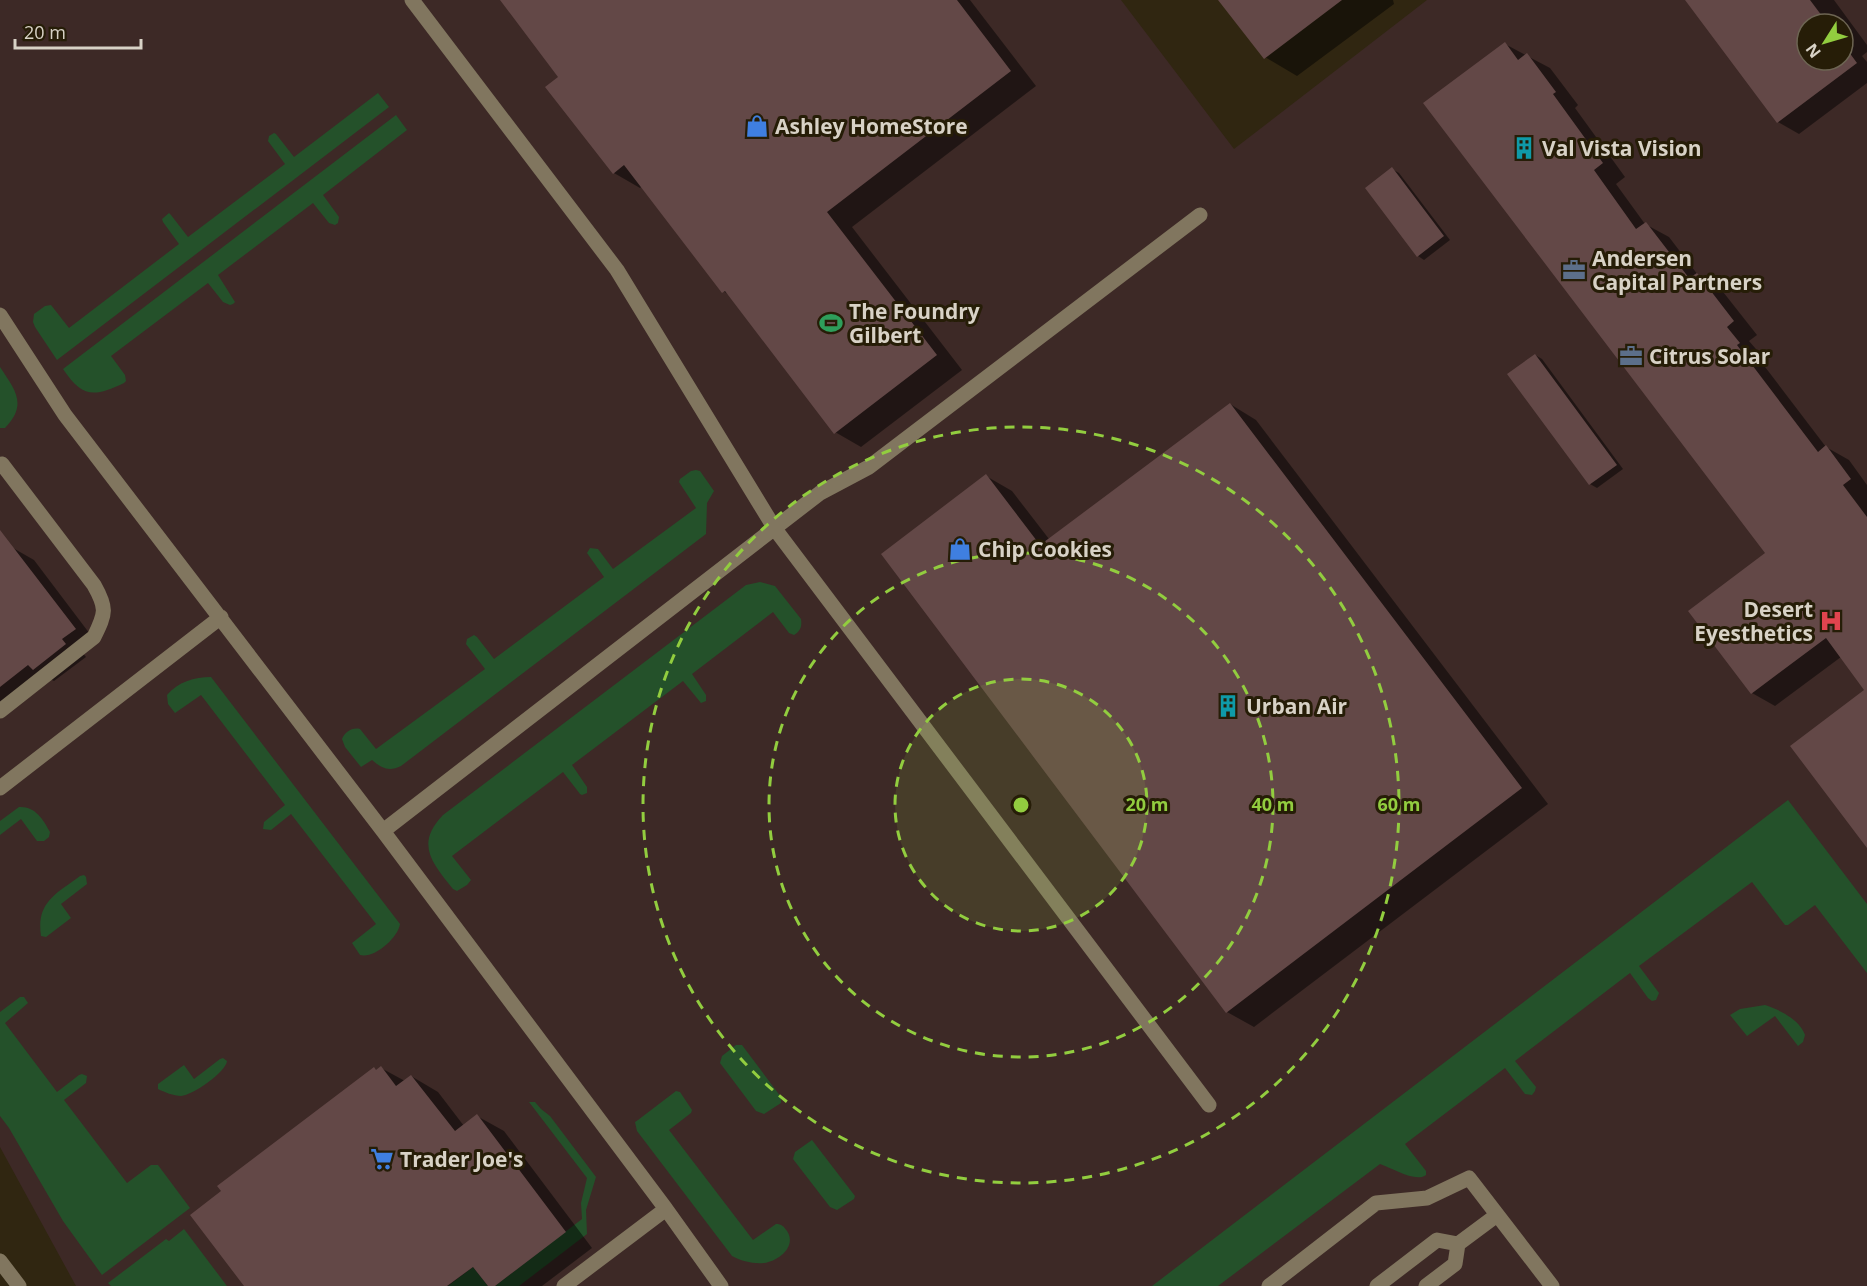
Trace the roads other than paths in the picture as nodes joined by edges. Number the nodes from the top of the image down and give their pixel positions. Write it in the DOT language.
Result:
graph roads {
  1 [pos="412,0"];
  2 [pos="1200,215"];
  3 [pos="0,315"];
  4 [pos="2,464"];
  5 [pos="775,529"];
  6 [pos="221,617"];
  7 [pos="0,711"];
  8 [pos="0,788"];
  9 [pos="383,831"];
  10 [pos="1209,1105"];
  11 [pos="666,1209"];
  12 [pos="1497,1215"];
  13 [pos="1458,1244"];
  14 [pos="0,1261"];
  15 [pos="19,1286"];
  16 [pos="564,1286"];
  17 [pos="721,1286"];
  18 [pos="1269,1286"];
  19 [pos="1377,1286"];
  20 [pos="1426,1286"];
  21 [pos="1552,1286"];
  1 -- 5 [label="main road"];
  2 -- 5 [label="main road"];
  3 -- 6 [label="main road"];
  4 -- 7 [label="main road"];
  5 -- 9 [label="main road"];
  5 -- 10 [label="main road"];
  6 -- 8 [label="main road"];
  6 -- 9 [label="main road"];
  9 -- 11 [label="main road"];
  11 -- 16 [label="main road"];
  11 -- 17 [label="main road"];
  12 -- 13 [label="main road"];
  12 -- 18 [label="main road"];
  12 -- 21 [label="main road"];
  13 -- 19 [label="main road"];
  13 -- 20 [label="main road"];
  14 -- 15 [label="main road"];
}
